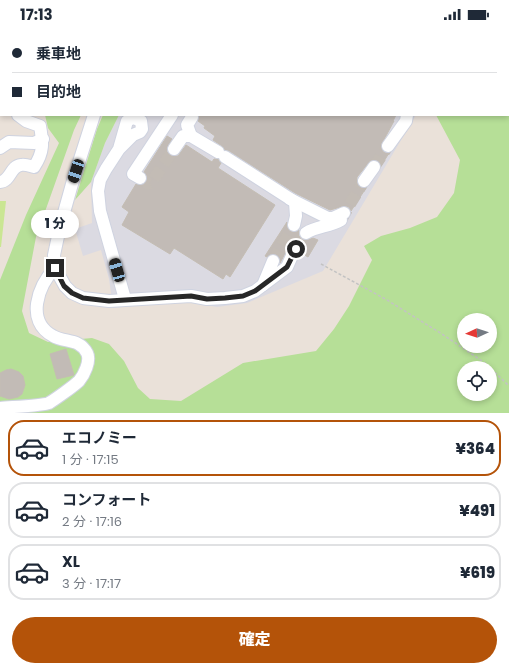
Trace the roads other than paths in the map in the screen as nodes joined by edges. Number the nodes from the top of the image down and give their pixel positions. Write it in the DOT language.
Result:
graph roads {
  1 [pos="19,116"];
  2 [pos="94,116"];
  3 [pos="171,116"];
  4 [pos="407,116"];
  5 [pos="192,117"];
  6 [pos="191,136"];
  7 [pos="42,139"];
  8 [pos="388,146"];
  9 [pos="0,148"];
  10 [pos="119,149"];
  11 [pos="174,149"];
  12 [pos="374,167"];
  13 [pos="140,178"];
  14 [pos="364,181"];
  15 [pos="0,182"];
  16 [pos="289,199"];
  17 [pos="294,225"];
  18 [pos="306,233"];
  19 [pos="296,249"];
  20 [pos="273,261"];
  21 [pos="55,268"];
  22 [pos="263,284"];
  23 [pos="125,299"];
  24 [pos="0,408"];
  1 -- 7 [label="lane"];
  2 -- 21 [label="lane"];
  3 -- 13 [label="lane"];
  4 -- 8 [label="lane"];
  5 -- 6 [label="lane"];
  6 -- 11 [label="lane"];
  6 -- 16 [label="lane"];
  7 -- 9 [label="lane"];
  7 -- 15 [label="lane"];
  10 -- 23 [label="lane"];
  12 -- 14 [label="lane"];
  16 -- 17 [label="lane"];
  16 -- 18 [label="lane"];
  19 -- 22 [label="lane"];
  20 -- 22 [label="lane"];
  21 -- 23 [label="lane"];
  21 -- 24 [label="lane"];
  22 -- 23 [label="lane"];
}
